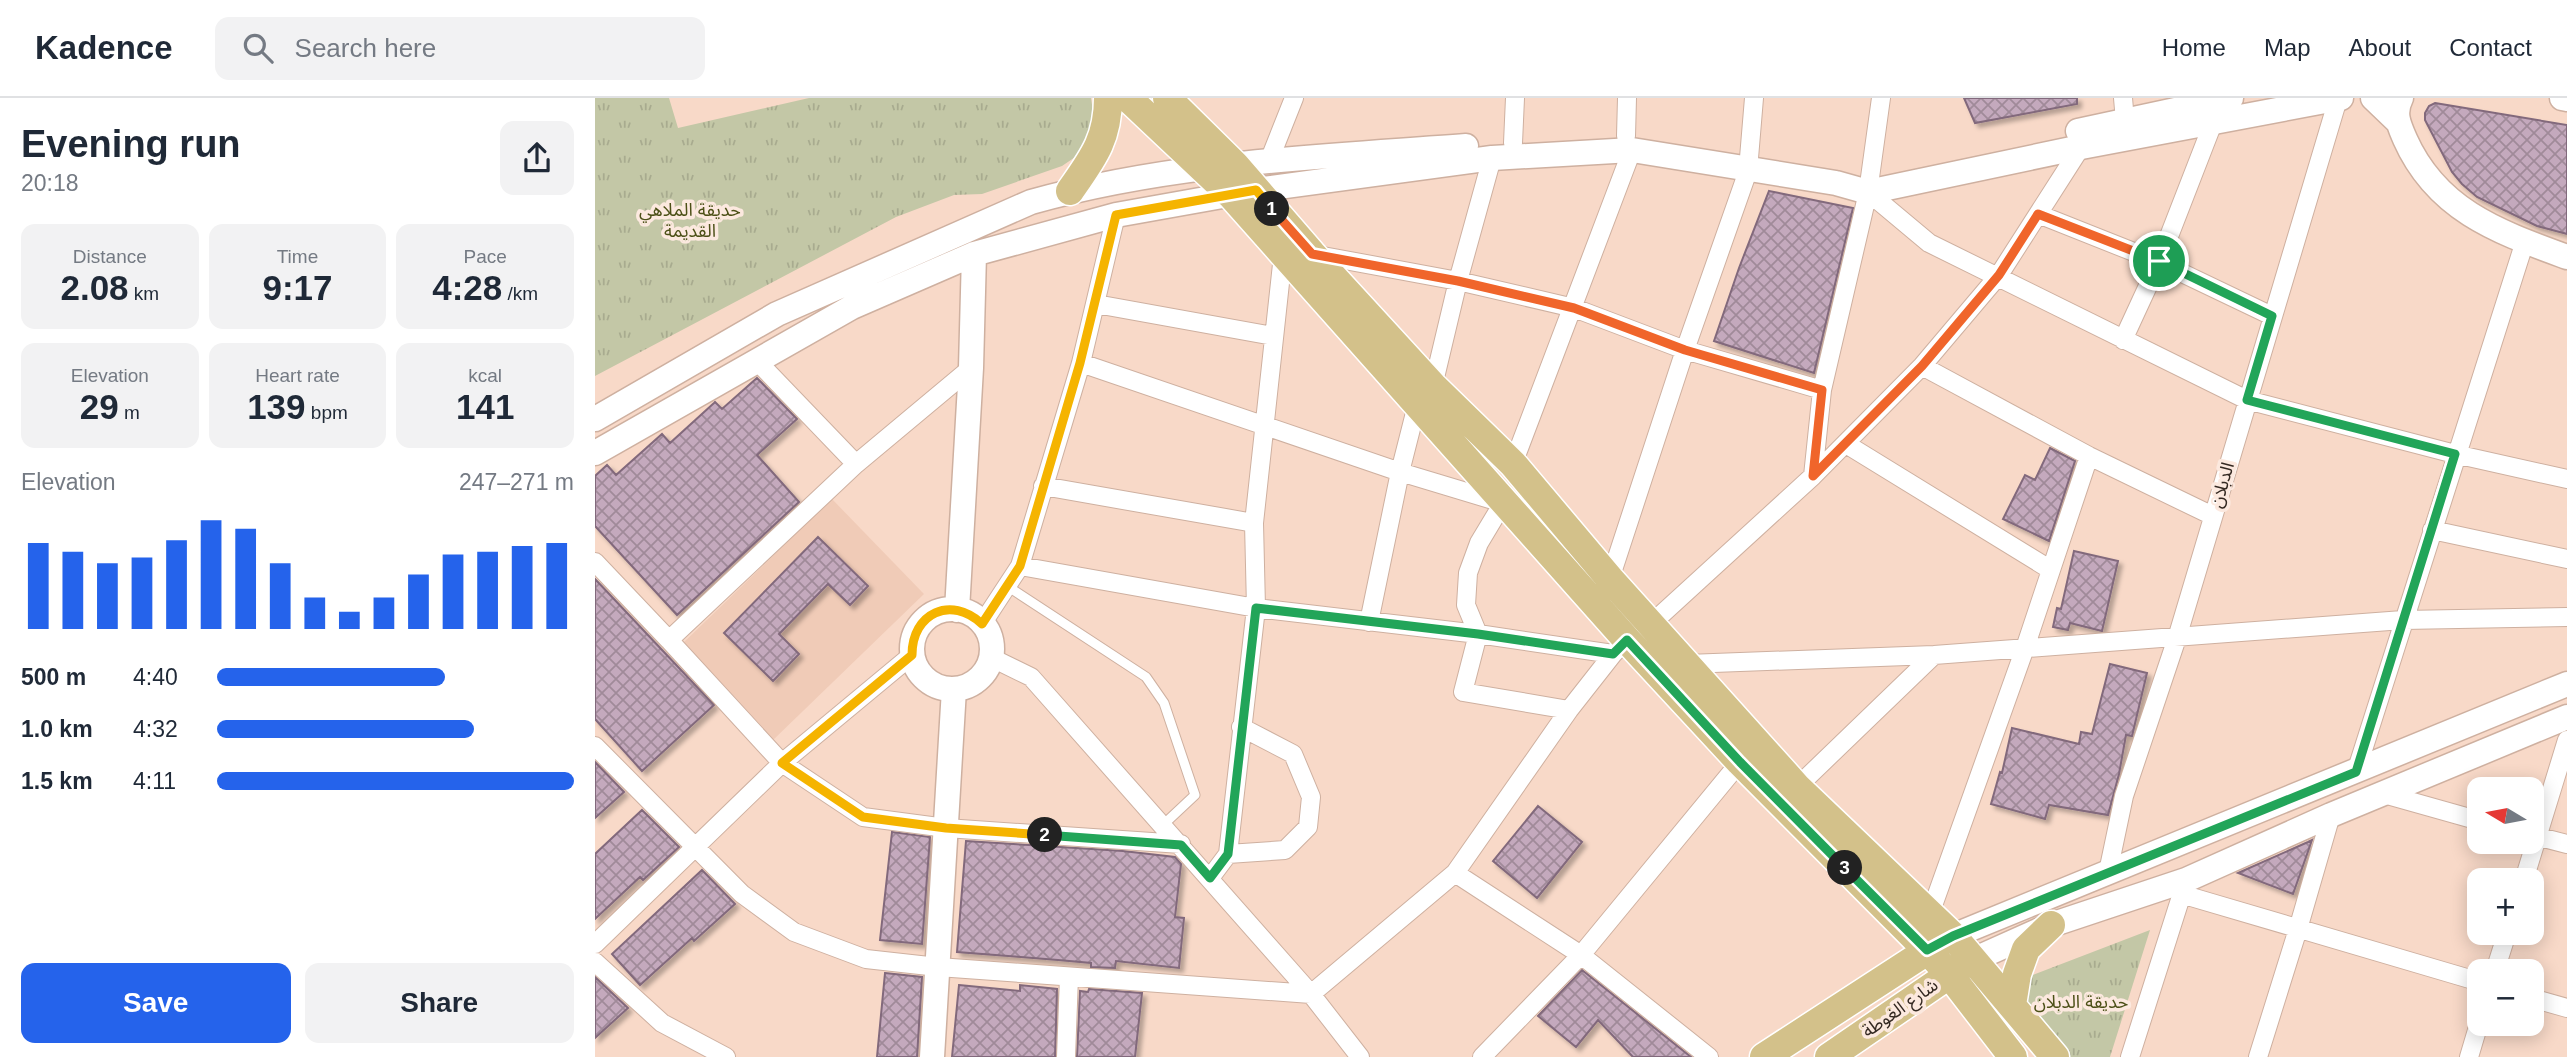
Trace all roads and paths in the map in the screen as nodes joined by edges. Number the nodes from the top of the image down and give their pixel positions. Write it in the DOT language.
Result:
graph roads {
  1 [pos="1108,98"];
  2 [pos="1128,98"];
  3 [pos="1167,98"];
  4 [pos="1294,98"];
  5 [pos="1515,98"];
  6 [pos="1627,98"];
  7 [pos="1754,98"];
  8 [pos="1881,98"];
  9 [pos="2231,98"];
  10 [pos="2338,98"];
  11 [pos="2373,98"];
  12 [pos="2124,109"];
  13 [pos="2399,110"];
  14 [pos="2213,122"];
  15 [pos="1513,143"];
  16 [pos="1629,143"];
  17 [pos="2081,147"];
  18 [pos="1492,158"];
  19 [pos="1269,161"];
  20 [pos="1749,163"];
  21 [pos="1235,165"];
  22 [pos="1204,169"];
  23 [pos="1870,183"];
  24 [pos="1070,191"];
  25 [pos="1243,193"];
  26 [pos="2038,214"];
  27 [pos="1116,215"];
  28 [pos="2525,241"];
  29 [pos="974,254"];
  30 [pos="1312,254"];
  31 [pos="1283,255"];
  32 [pos="2567,257"];
  33 [pos="2159,261"];
  34 [pos="1999,275"];
  35 [pos="1458,281"];
  36 [pos="1096,304"];
  37 [pos="1574,308"];
  38 [pos="2272,316"];
  39 [pos="1273,336"];
  40 [pos="2123,340"];
  41 [pos="1685,350"];
  42 [pos="758,362"];
  43 [pos="1080,363"];
  44 [pos="1922,366"];
  45 [pos="971,369"];
  46 [pos="1822,390"];
  47 [pos="1425,396"];
  48 [pos="2247,400"];
  49 [pos="595,419"];
  50 [pos="1264,424"];
  51 [pos="1846,444"];
  52 [pos="595,453"];
  53 [pos="2455,454"];
  54 [pos="2089,456"];
  55 [pos="856,464"];
  56 [pos="1513,464"];
  57 [pos="1400,472"];
  58 [pos="1813,476"];
  59 [pos="2567,479"];
  60 [pos="1044,486"];
  61 [pos="1503,503"];
  62 [pos="2213,516"];
  63 [pos="1254,523"];
  64 [pos="2432,530"];
  65 [pos="2567,559"];
  66 [pos="595,562"];
  67 [pos="1020,566"];
  68 [pos="2051,570"];
  69 [pos="1610,579"];
  70 [pos="1007,586"];
  71 [pos="1256,608"];
  72 [pos="957,610"];
  73 [pos="2567,617"];
  74 [pos="2403,620"];
  75 [pos="1369,622"];
  76 [pos="982,624"];
  77 [pos="1651,624"];
  78 [pos="1478,634"];
  79 [pos="2177,638"];
  80 [pos="669,640"];
  81 [pos="1620,647"];
  82 [pos="2025,649"];
  83 [pos="912,655"];
  84 [pos="1934,655"];
  85 [pos="991,657"];
  86 [pos="1687,664"];
  87 [pos="2567,684"];
  88 [pos="954,689"];
  89 [pos="1569,710"];
  90 [pos="2567,717"];
  91 [pos="1241,727"];
  92 [pos="2567,740"];
  93 [pos="595,746"];
  94 [pos="1740,762"];
  95 [pos="782,763"];
  96 [pos="2356,772"];
  97 [pos="1797,787"];
  98 [pos="2384,794"];
  99 [pos="2545,806"];
  100 [pos="2331,815"];
  101 [pos="2467,817"];
  102 [pos="1163,825"];
  103 [pos="946,828"];
  104 [pos="2545,838"];
  105 [pos="2567,844"];
  106 [pos="694,845"];
  107 [pos="1181,845"];
  108 [pos="1228,854"];
  109 [pos="2108,872"];
  110 [pos="1455,873"];
  111 [pos="1210,878"];
  112 [pos="2184,887"];
  113 [pos="1930,914"];
  114 [pos="2051,925"];
  115 [pos="2298,929"];
  116 [pos="1953,936"];
  117 [pos="595,944"];
  118 [pos="1927,950"];
  119 [pos="1581,955"];
  120 [pos="1973,960"];
  121 [pos="595,962"];
  122 [pos="938,967"];
  123 [pos="1949,974"];
  124 [pos="1069,976"];
  125 [pos="2467,978"];
  126 [pos="1311,994"];
  127 [pos="2544,1001"];
  128 [pos="2012,1005"];
  129 [pos="2567,1008"];
  130 [pos="2475,1036"];
  131 [pos="726,1057"];
  132 [pos="932,1057"];
  133 [pos="1066,1057"];
  134 [pos="1360,1057"];
  135 [pos="1482,1057"];
  136 [pos="1709,1057"];
  137 [pos="1764,1057"];
  138 [pos="1829,1057"];
  139 [pos="2013,1057"];
  140 [pos="2055,1057"];
  141 [pos="2130,1057"];
  142 [pos="2258,1057"];
  143 [pos="2469,1057"];
  1 -- 24 [label="main road"];
  2 -- 22 [label="main road"];
  3 -- 21 [label="main road"];
  4 -- 19 [label="street"];
  5 -- 15 [label="street"];
  6 -- 16 [label="street"];
  7 -- 20 [label="street"];
  8 -- 23 [label="street"];
  9 -- 12 [label="main road"];
  10 -- 14 [label="main road"];
  10 -- 38 [label="street, الدبلان"];
  11 -- 13 [label="main road"];
  12 -- 23 [label="main road"];
  13 -- 28 [label="main road"];
  14 -- 17 [label="main road"];
  14 -- 33 [label="street"];
  15 -- 16 [label="main road"];
  15 -- 19 [label="main road"];
  16 -- 18 [label="main road"];
  16 -- 20 [label="main road"];
  16 -- 37 [label="street"];
  17 -- 23 [label="main road"];
  17 -- 26 [label="street"];
  18 -- 25 [label="main road"];
  18 -- 35 [label="street"];
  19 -- 21 [label="main road"];
  20 -- 23 [label="main road"];
  20 -- 41 [label="street"];
  21 -- 22 [label="main road"];
  21 -- 25 [label="main road"];
  22 -- 24 [label="main road"];
  22 -- 25 [label="main road"];
  23 -- 34 [label="street"];
  23 -- 46 [label="street"];
  24 -- 49 [label="main road"];
  25 -- 27 [label="main road"];
  25 -- 30 [label="main road"];
  25 -- 31 [label="main road"];
  26 -- 33 [label="street"];
  26 -- 34 [label="street"];
  27 -- 29 [label="main road"];
  27 -- 36 [label="street"];
  28 -- 32 [label="main road"];
  28 -- 53 [label="street"];
  29 -- 42 [label="main road"];
  29 -- 45 [label="main road"];
  30 -- 35 [label="street"];
  30 -- 47 [label="main road"];
  31 -- 39 [label="street"];
  31 -- 47 [label="main road"];
  33 -- 38 [label="street"];
  33 -- 40 [label="street"];
  34 -- 40 [label="street"];
  34 -- 44 [label="street"];
  35 -- 37 [label="street"];
  35 -- 47 [label="street"];
  36 -- 39 [label="street"];
  36 -- 43 [label="street"];
  37 -- 41 [label="street"];
  37 -- 56 [label="street"];
  38 -- 48 [label="street, الدبلان"];
  39 -- 50 [label="street"];
  40 -- 48 [label="street"];
  41 -- 46 [label="street"];
  41 -- 69 [label="street"];
  42 -- 52 [label="main road"];
  42 -- 55 [label="street"];
  43 -- 50 [label="street"];
  43 -- 60 [label="street"];
  44 -- 51 [label="street"];
  44 -- 54 [label="street"];
  45 -- 55 [label="street"];
  45 -- 72 [label="main road"];
  46 -- 58 [label="street"];
  47 -- 56 [label="main road"];
  47 -- 57 [label="street"];
  47 -- 61 [label="main road"];
  48 -- 53 [label="street"];
  48 -- 62 [label="street, الدبلان"];
  50 -- 57 [label="street"];
  50 -- 63 [label="street"];
  51 -- 58 [label="street"];
  51 -- 68 [label="street"];
  53 -- 59 [label="street"];
  53 -- 64 [label="street"];
  54 -- 62 [label="street"];
  54 -- 68 [label="street"];
  55 -- 80 [label="street"];
  56 -- 69 [label="main road"];
  57 -- 61 [label="street"];
  57 -- 75 [label="street"];
  58 -- 77 [label="street"];
  60 -- 63 [label="street"];
  60 -- 67 [label="street"];
  61 -- 78 [label="street"];
  61 -- 81 [label="main road"];
  62 -- 79 [label="street, الدبلان"];
  63 -- 71 [label="street"];
  64 -- 65 [label="street"];
  64 -- 74 [label="street"];
  66 -- 80 [label="street"];
  67 -- 70 [label="street"];
  67 -- 71 [label="street"];
  68 -- 82 [label="street"];
  69 -- 77 [label="main road"];
  70 -- 76 [label="street"];
  70 -- 102 [label="lane"];
  71 -- 75 [label="street"];
  71 -- 91 [label="street"];
  72 -- 76 [label="main road"];
  72 -- 83 [label="main road"];
  73 -- 74 [label="street"];
  74 -- 79 [label="street"];
  74 -- 96 [label="street"];
  75 -- 78 [label="street"];
  76 -- 85 [label="main road"];
  77 -- 86 [label="main road"];
  78 -- 81 [label="street"];
  78 -- 89 [label="street"];
  79 -- 82 [label="street"];
  79 -- 109 [label="street, الدبلان"];
  80 -- 95 [label="street"];
  81 -- 89 [label="street"];
  81 -- 94 [label="main road"];
  82 -- 84 [label="street"];
  82 -- 113 [label="street"];
  83 -- 88 [label="main road"];
  83 -- 95 [label="street"];
  84 -- 86 [label="street"];
  84 -- 97 [label="street"];
  85 -- 88 [label="main road"];
  85 -- 102 [label="street"];
  86 -- 97 [label="main road"];
  87 -- 96 [label="main road"];
  88 -- 103 [label="main road"];
  89 -- 110 [label="street"];
  90 -- 98 [label="main road"];
  91 -- 108 [label="street"];
  91 -- 108 [label="street"];
  92 -- 99 [label="street"];
  93 -- 106 [label="street"];
  94 -- 118 [label="main road"];
  94 -- 119 [label="street"];
  95 -- 103 [label="street"];
  95 -- 106 [label="street"];
  96 -- 109 [label="main road"];
  97 -- 113 [label="main road"];
  98 -- 100 [label="main road"];
  98 -- 101 [label="street"];
  100 -- 112 [label="main road"];
  100 -- 115 [label="street"];
  102 -- 107 [label="street"];
  103 -- 107 [label="street"];
  103 -- 122 [label="main road"];
  104 -- 105 [label="street"];
  106 -- 117 [label="street"];
  106 -- 122 [label="street"];
  107 -- 111 [label="street"];
  108 -- 111 [label="street"];
  109 -- 116 [label="main road"];
  110 -- 119 [label="street"];
  110 -- 126 [label="street"];
  111 -- 126 [label="street"];
  112 -- 114 [label="main road"];
  112 -- 115 [label="street"];
  112 -- 141 [label="street"];
  113 -- 116 [label="main road"];
  114 -- 120 [label="main road"];
  114 -- 128 [label="main road"];
  115 -- 125 [label="street"];
  115 -- 142 [label="street"];
  116 -- 118 [label="main road"];
  116 -- 120 [label="main road"];
  118 -- 123 [label="main road"];
  118 -- 137 [label="main road"];
  119 -- 135 [label="street"];
  119 -- 136 [label="street"];
  120 -- 123 [label="main road, شارع الغوطة"];
  120 -- 128 [label="main road"];
  121 -- 131 [label="street"];
  122 -- 124 [label="street"];
  122 -- 132 [label="main road"];
  123 -- 138 [label="main road, شارع الغوطة"];
  123 -- 139 [label="main road"];
  124 -- 126 [label="street"];
  124 -- 133 [label="street"];
  126 -- 134 [label="street"];
  127 -- 129 [label="street"];
  128 -- 140 [label="main road"];
  130 -- 143 [label="street"];
}
